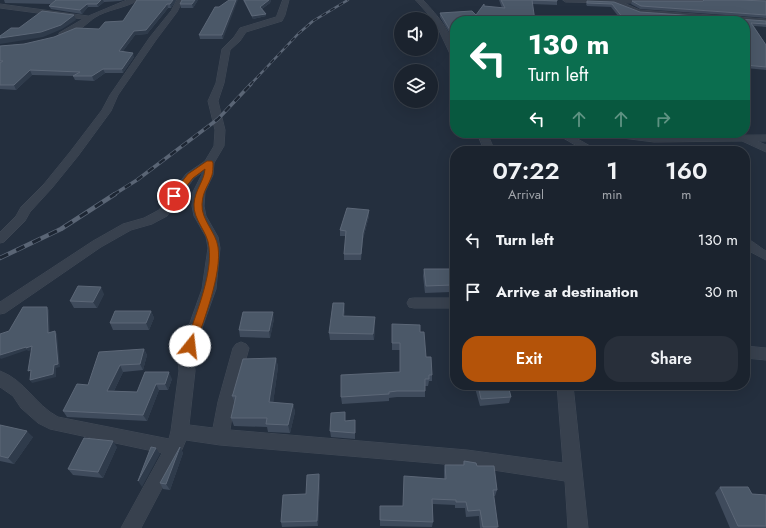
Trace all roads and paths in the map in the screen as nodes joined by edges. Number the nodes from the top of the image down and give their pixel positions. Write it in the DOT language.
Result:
graph roads {
  1 [pos="135,0"];
  2 [pos="180,0"];
  3 [pos="286,0"];
  4 [pos="420,0"];
  5 [pos="430,0"];
  6 [pos="566,0"];
  7 [pos="702,0"];
  8 [pos="737,0"];
  9 [pos="766,1"];
  10 [pos="614,2"];
  11 [pos="0,6"];
  12 [pos="695,16"];
  13 [pos="91,18"];
  14 [pos="750,20"];
  15 [pos="766,21"];
  16 [pos="55,38"];
  17 [pos="450,46"];
  18 [pos="569,138"];
  19 [pos="646,138"];
  20 [pos="766,138"];
  21 [pos="744,139"];
  22 [pos="585,146"];
  23 [pos="766,149"];
  24 [pos="209,163"];
  25 [pos="0,239"];
  26 [pos="750,247"];
  27 [pos="766,256"];
  28 [pos="414,303"];
  29 [pos="450,303"];
  30 [pos="0,309"];
  31 [pos="241,348"];
  32 [pos="750,352"];
  33 [pos="766,354"];
  34 [pos="0,378"];
  35 [pos="565,390"];
  36 [pos="220,437"];
  37 [pos="177,440"];
  38 [pos="572,473"];
  39 [pos="131,528"];
  40 [pos="578,528"];
  1 -- 13 [label="street"];
  2 -- 25 [label="street"];
  3 -- 24 [label="street"];
  4 -- 5 [label="street"];
  4 -- 17 [label="street"];
  6 -- 10 [label="street"];
  7 -- 10 [label="street"];
  8 -- 9 [label="street"];
  10 -- 12 [label="street"];
  11 -- 13 [label="street"];
  13 -- 16 [label="street"];
  14 -- 15 [label="street"];
  18 -- 22 [label="street"];
  19 -- 21 [label="street"];
  20 -- 21 [label="street"];
  21 -- 23 [label="street"];
  24 -- 30 [label="street"];
  24 -- 37 [label="street"];
  26 -- 27 [label="street"];
  28 -- 29 [label="street"];
  31 -- 36 [label="street"];
  32 -- 33 [label="street"];
  34 -- 37 [label="street"];
  35 -- 38 [label="street"];
  36 -- 37 [label="street"];
  36 -- 38 [label="street"];
  37 -- 39 [label="street"];
  38 -- 40 [label="street"];
}
